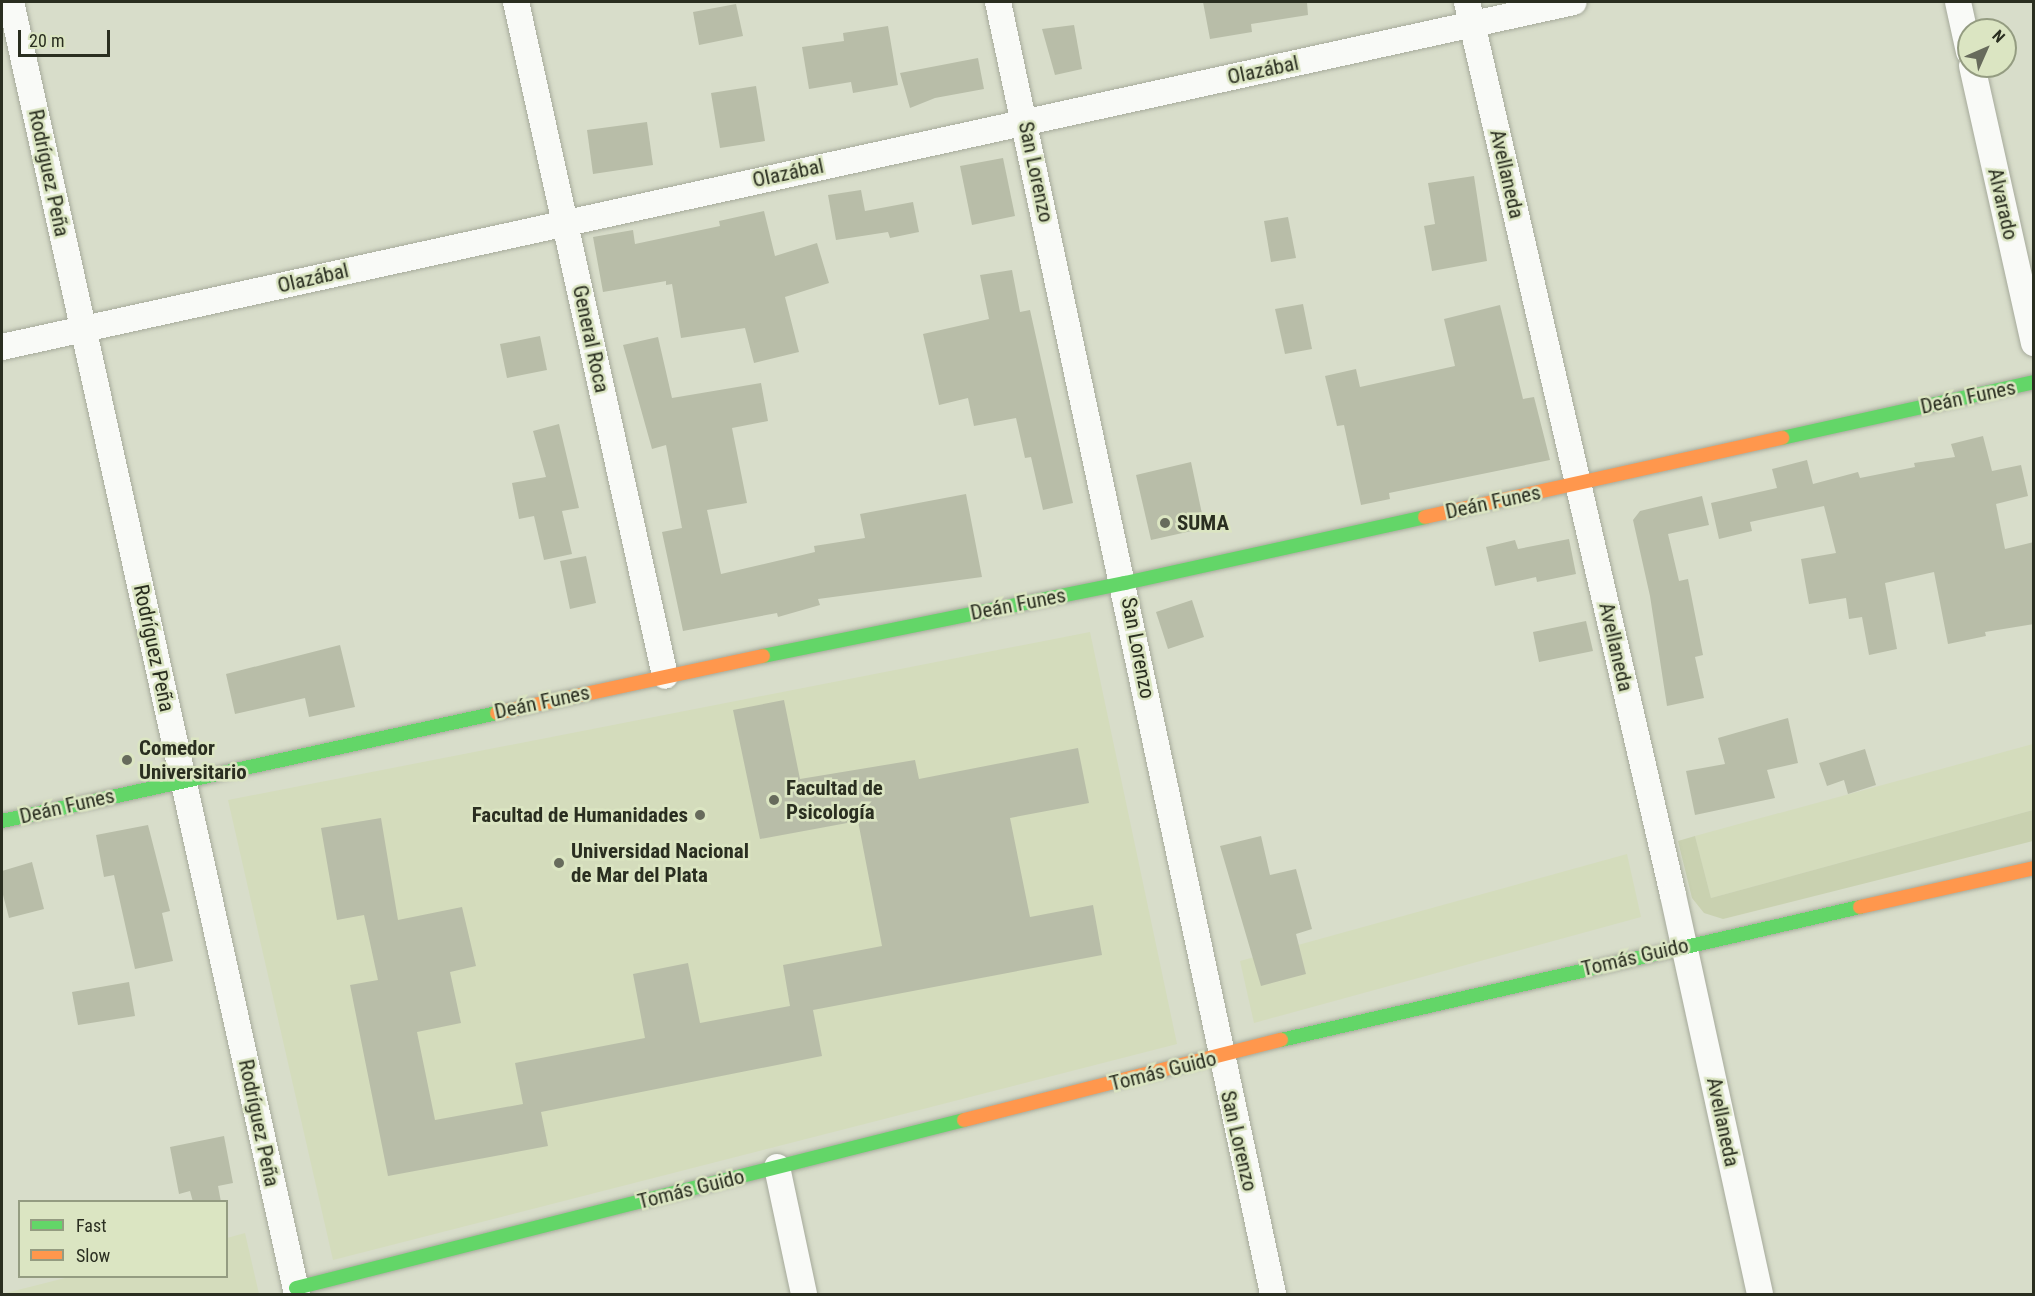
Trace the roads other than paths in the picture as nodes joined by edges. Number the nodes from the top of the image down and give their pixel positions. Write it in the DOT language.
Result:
graph roads {
  1 [pos="11,2"];
  2 [pos="516,2"];
  3 [pos="998,2"];
  4 [pos="1574,2"];
  5 [pos="1958,2"];
  6 [pos="1470,13"];
  7 [pos="1962,18"];
  8 [pos="1975,78"];
  9 [pos="1025,122"];
  10 [pos="565,221"];
  11 [pos="84,329"];
  12 [pos="2034,343"];
  13 [pos="2,347"];
  14 [pos="2034,382"];
  15 [pos="1578,483"];
  16 [pos="1125,583"];
  17 [pos="666,676"];
  18 [pos="183,780"];
  19 [pos="2,821"];
  20 [pos="2034,868"];
  21 [pos="1684,945"];
  22 [pos="1221,1057"];
  23 [pos="777,1167"];
  24 [pos="296,1291"];
  25 [pos="804,1294"];
  26 [pos="1274,1294"];
  27 [pos="1760,1294"];
  1 -- 11 [label="street, Rodríguez Peña"];
  2 -- 10 [label="street, General Roca"];
  3 -- 9 [label="street, San Lorenzo"];
  4 -- 6 [label="street, Olazábal"];
  5 -- 7 [label="street"];
  6 -- 9 [label="street, Olazábal"];
  6 -- 15 [label="street, Avellaneda"];
  8 -- 12 [label="street, Alvarado"];
  9 -- 10 [label="street, Olazábal"];
  9 -- 16 [label="street, San Lorenzo"];
  10 -- 11 [label="street, Olazábal"];
  10 -- 17 [label="street, General Roca"];
  11 -- 13 [label="street, Olazábal"];
  11 -- 18 [label="street, Rodríguez Peña"];
  14 -- 15 [label="street, Deán Funes"];
  15 -- 16 [label="street, Deán Funes"];
  15 -- 21 [label="street, Avellaneda"];
  16 -- 17 [label="street, Deán Funes"];
  16 -- 22 [label="street, San Lorenzo"];
  17 -- 18 [label="street, Deán Funes"];
  18 -- 19 [label="street, Deán Funes"];
  18 -- 24 [label="street, Rodríguez Peña"];
  20 -- 21 [label="street, Tomás Guido"];
  21 -- 22 [label="street, Tomás Guido"];
  21 -- 27 [label="street, Avellaneda"];
  22 -- 23 [label="street, Tomás Guido"];
  22 -- 26 [label="street, San Lorenzo"];
  23 -- 24 [label="street, Tomás Guido"];
  23 -- 25 [label="street"];
}
